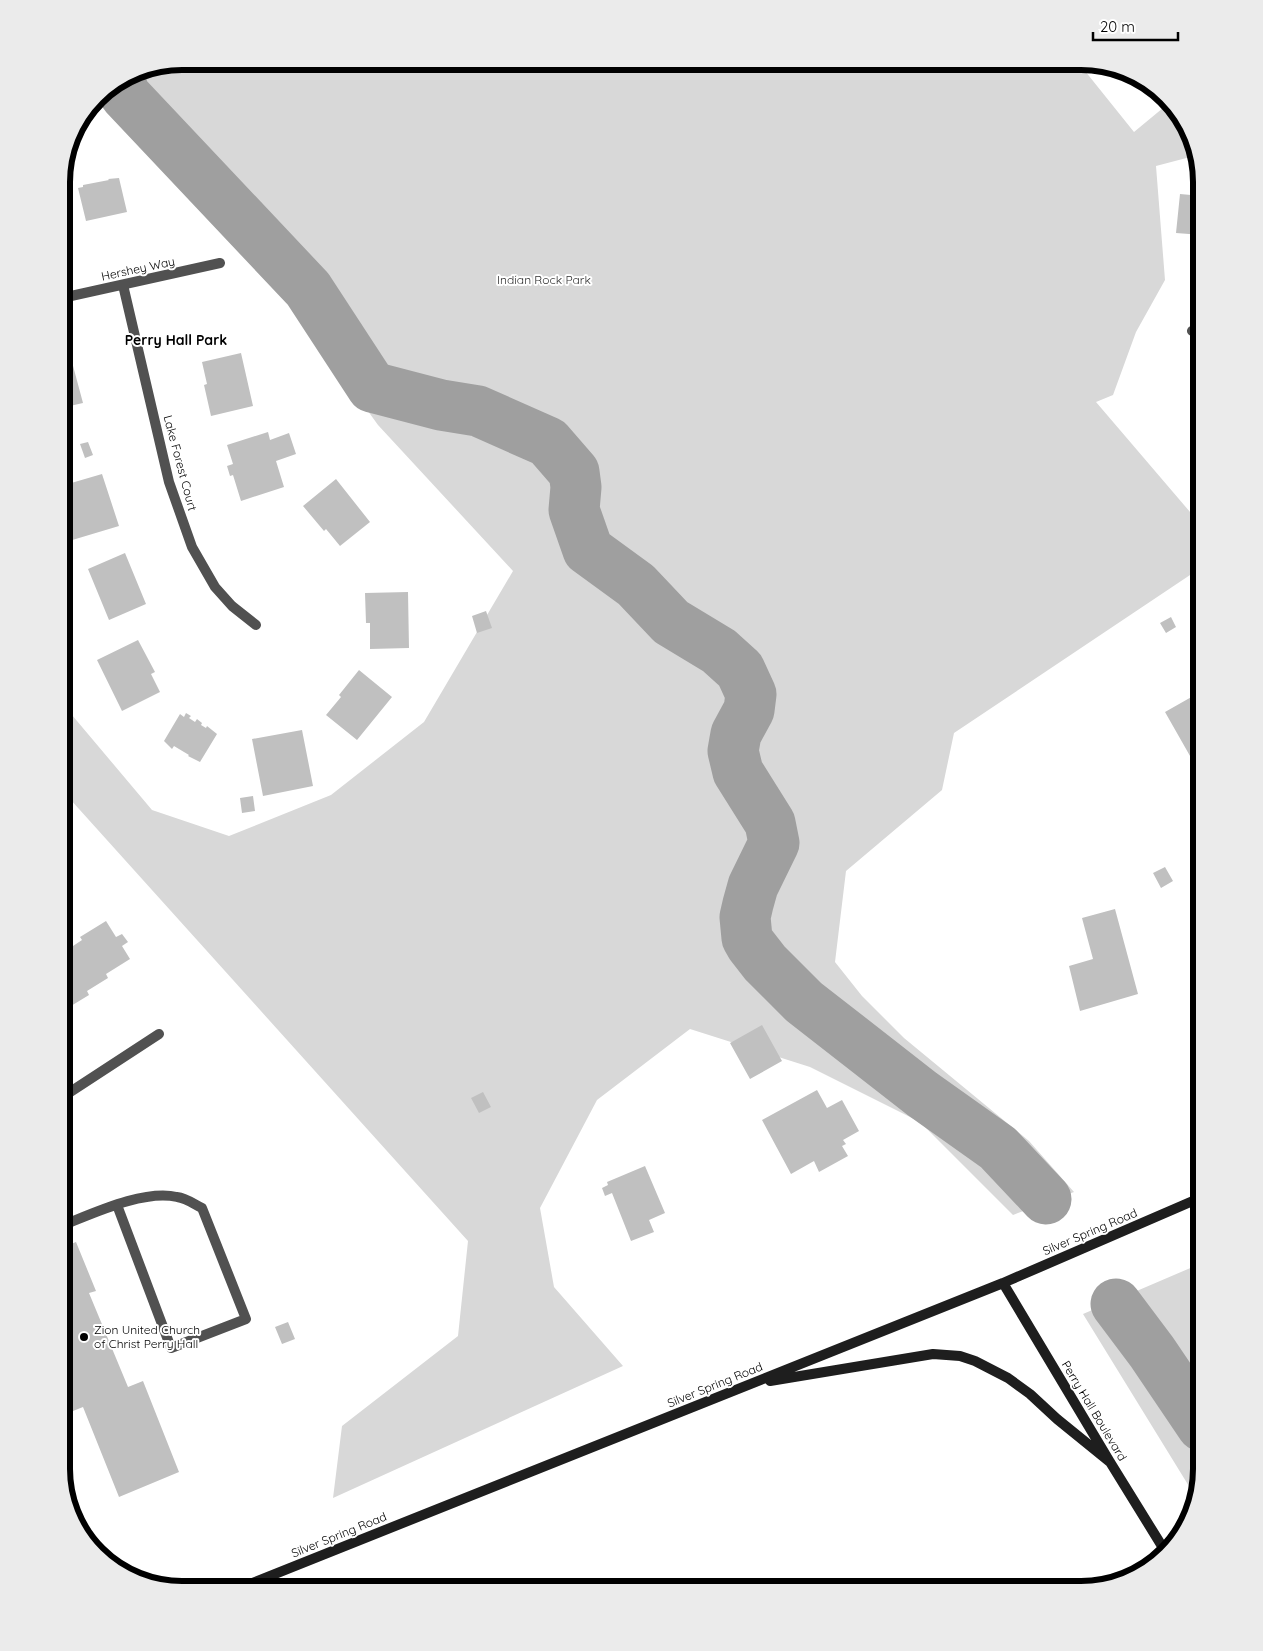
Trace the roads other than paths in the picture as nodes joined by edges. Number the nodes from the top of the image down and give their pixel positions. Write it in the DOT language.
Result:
graph roads {
  1 [pos="220,263"];
  2 [pos="123,285"];
  3 [pos="70,296"];
  4 [pos="256,625"];
  5 [pos="159,1034"];
  6 [pos="70,1092"];
  7 [pos="1193,1201"];
  8 [pos="116,1205"];
  9 [pos="70,1223"];
  10 [pos="1003,1283"];
  11 [pos="752,1384"];
  12 [pos="1110,1462"];
  13 [pos="1162,1546"];
  14 [pos="258,1581"];
  1 -- 2 [label="street, Hershey Way"];
  2 -- 3 [label="street, Hershey Way"];
  2 -- 4 [label="street, Lake Forest Court"];
  5 -- 6 [label="street"];
  7 -- 10 [label="main road, Silver Spring Road"];
  8 -- 8 [label="street"];
  8 -- 9 [label="street"];
  10 -- 11 [label="main road, Silver Spring Road"];
  10 -- 12 [label="main road, Perry Hall Boulevard"];
  11 -- 12 [label="main road"];
  11 -- 14 [label="main road, Silver Spring Road"];
  12 -- 13 [label="main road, Perry Hall Boulevard"];
}
